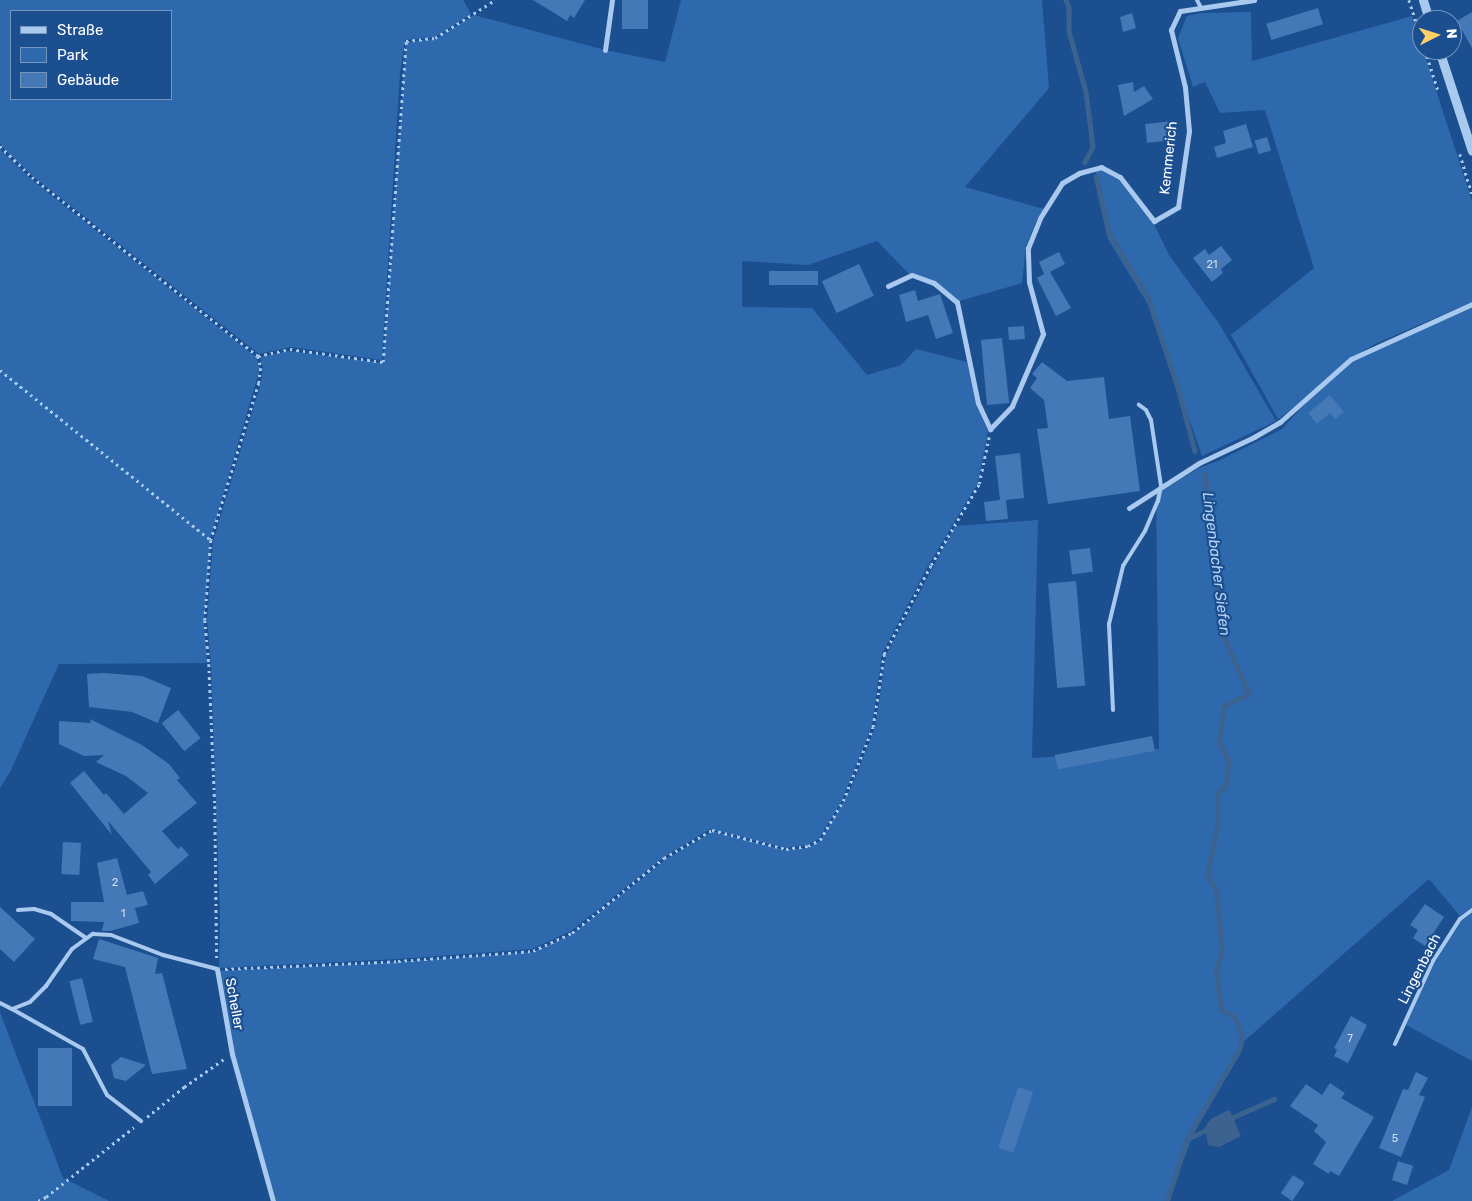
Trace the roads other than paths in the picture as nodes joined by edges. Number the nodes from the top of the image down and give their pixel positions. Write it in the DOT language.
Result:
graph roads {
  1 [pos="612,0"];
  2 [pos="1197,0"];
  3 [pos="1254,0"];
  4 [pos="1200,8"];
  5 [pos="605,50"];
  6 [pos="1442,60"];
  7 [pos="1472,152"];
  8 [pos="888,286"];
  9 [pos="1472,304"];
  10 [pos="1139,405"];
  11 [pos="1161,486"];
  12 [pos="1129,508"];
  13 [pos="1113,710"];
  14 [pos="18,910"];
  15 [pos="1472,910"];
  16 [pos="86,938"];
  17 [pos="217,970"];
  18 [pos="0,1003"];
  19 [pos="12,1009"];
  20 [pos="1395,1044"];
  21 [pos="142,1121"];
  22 [pos="273,1201"];
  1 -- 5 [label="street"];
  2 -- 4 [label="lane"];
  3 -- 4 [label="street, Kemmerich"];
  4 -- 8 [label="street, Kemmerich"];
  6 -- 7 [label="street"];
  9 -- 11 [label="street"];
  10 -- 11 [label="lane"];
  11 -- 12 [label="street"];
  11 -- 13 [label="lane"];
  14 -- 16 [label="lane"];
  15 -- 20 [label="lane, Lingenbach"];
  16 -- 17 [label="lane"];
  16 -- 19 [label="lane"];
  17 -- 22 [label="street, Scheller"];
  18 -- 19 [label="lane"];
  19 -- 21 [label="lane"];
}
